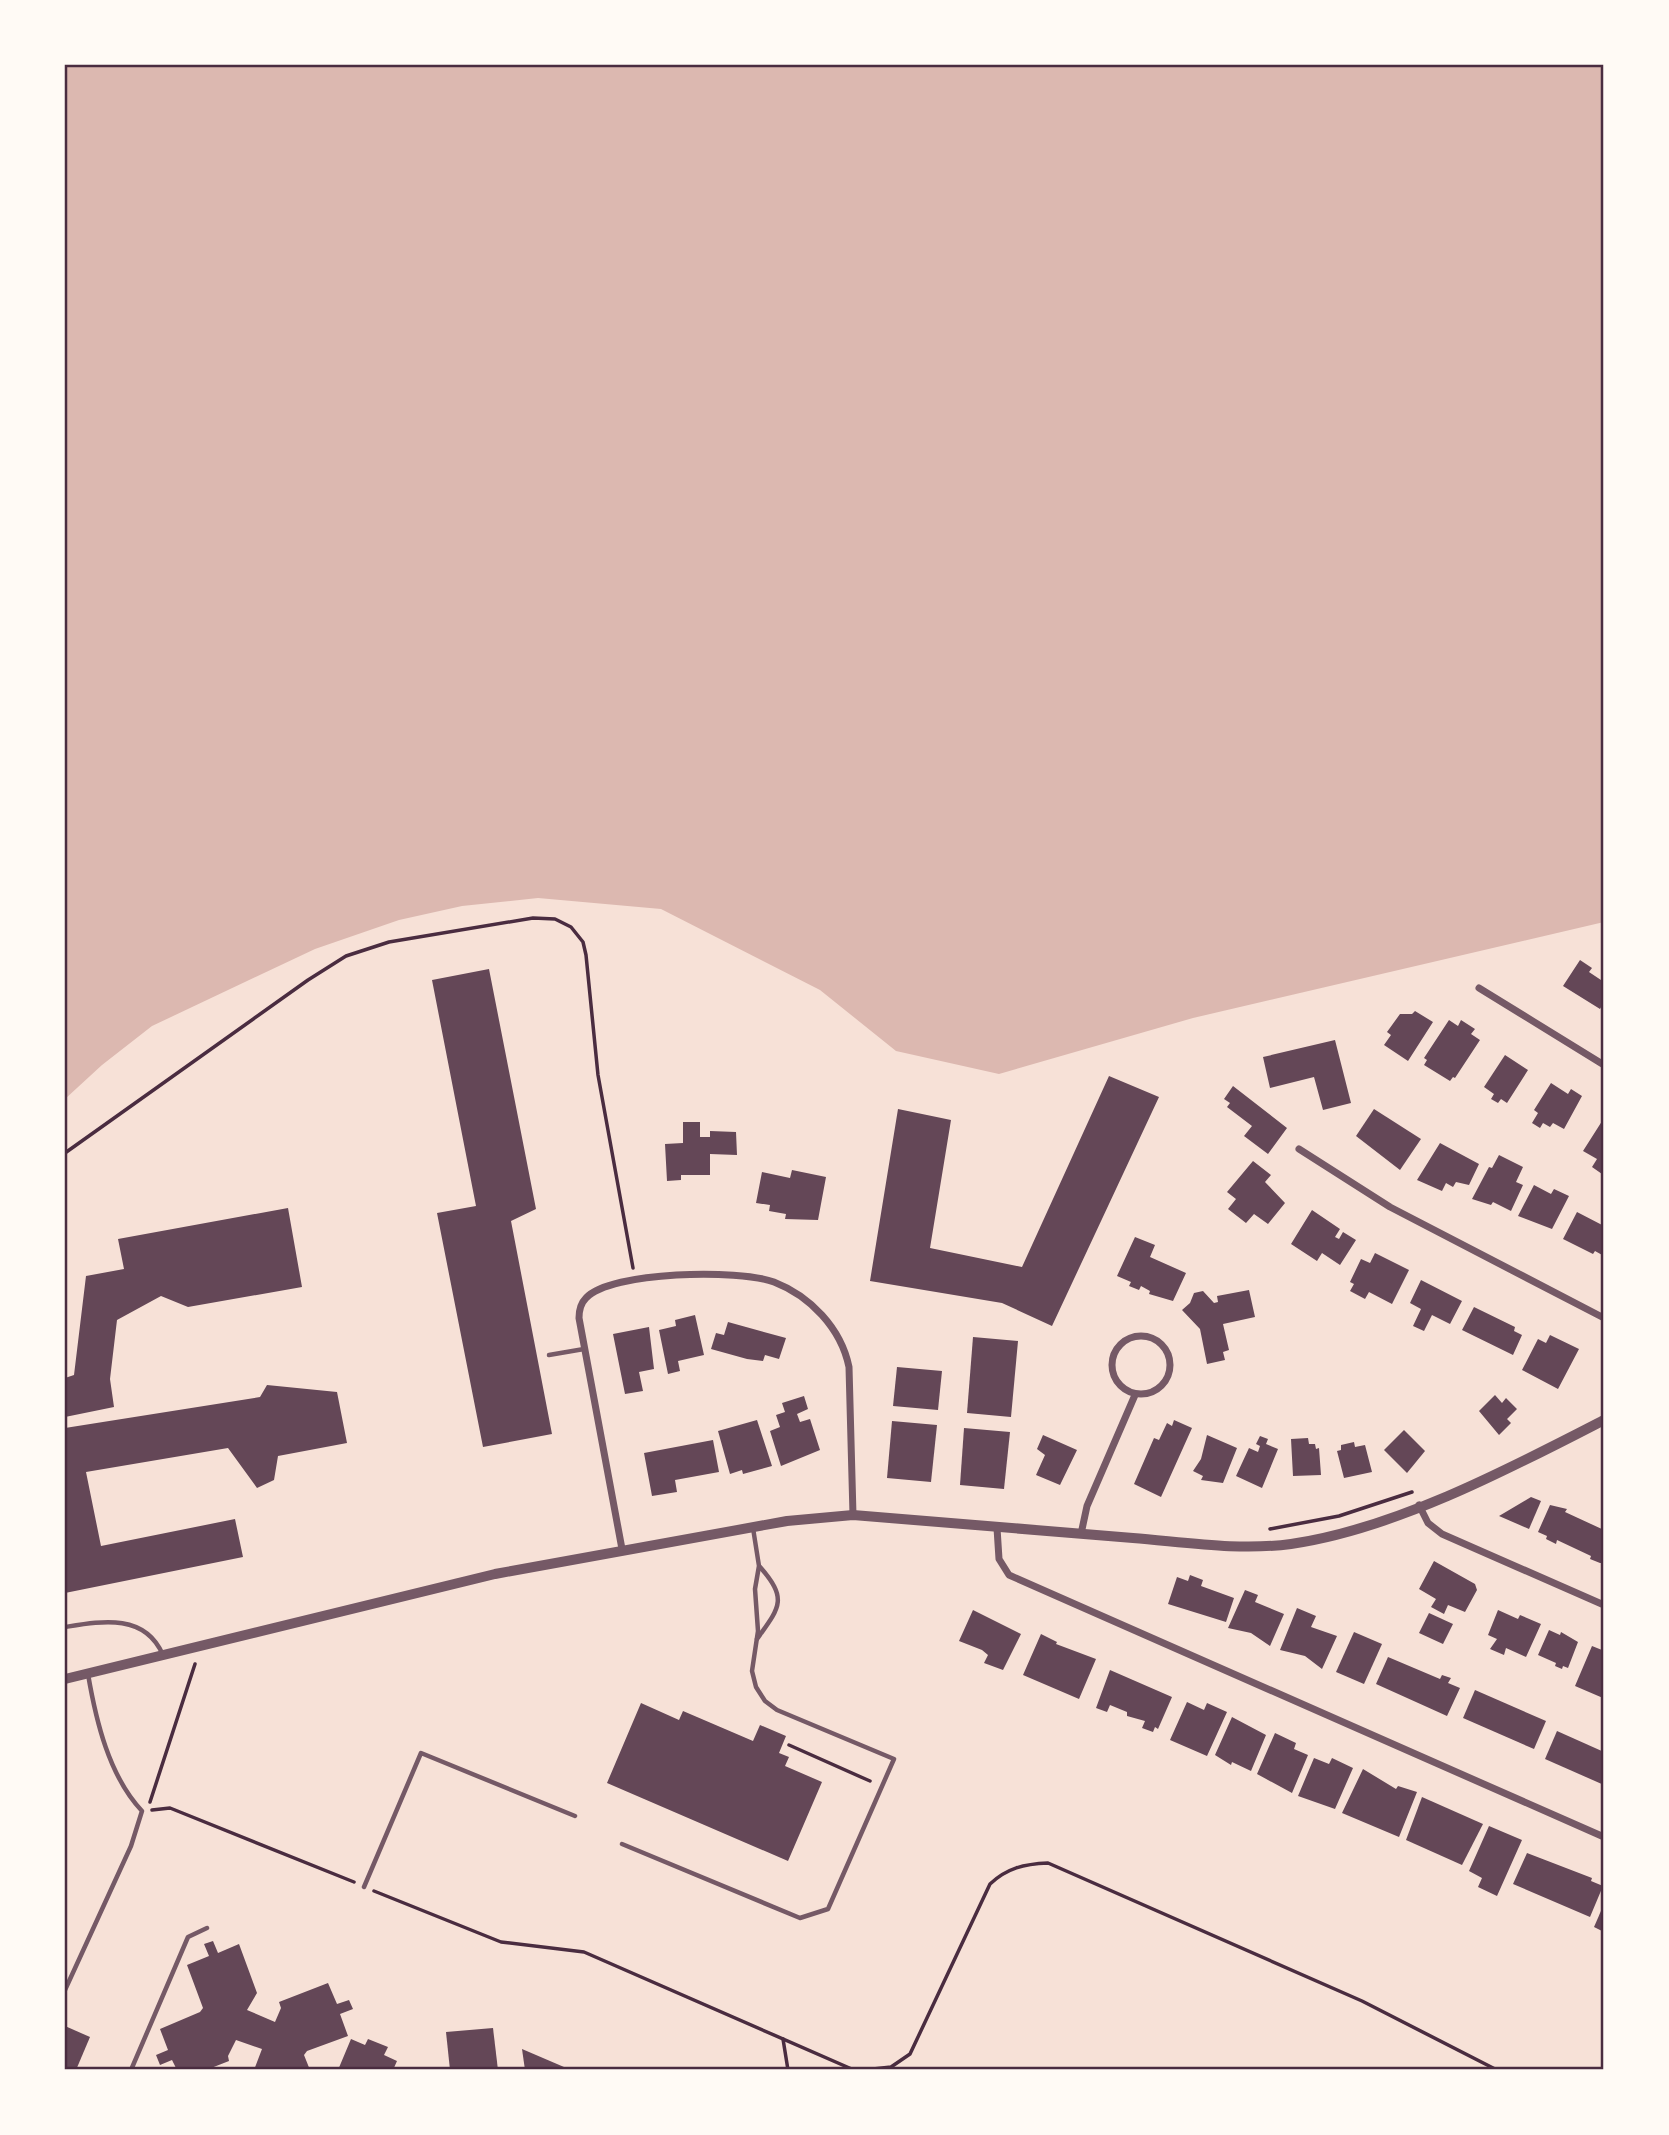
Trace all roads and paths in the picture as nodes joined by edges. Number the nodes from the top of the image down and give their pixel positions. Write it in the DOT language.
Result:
graph roads {
  1 [pos="1479,988"];
  2 [pos="1604,1065"];
  3 [pos="1299,1149"];
  4 [pos="65,1153"];
  5 [pos="633,1267"];
  6 [pos="1604,1318"];
  7 [pos="584,1349"];
  8 [pos="549,1355"];
  9 [pos="1135,1395"];
  10 [pos="1604,1420"];
  11 [pos="1413,1491"];
  12 [pos="1419,1505"];
  13 [pos="853,1515"];
  14 [pos="753,1527"];
  15 [pos="997,1528"];
  16 [pos="1262,1529"];
  17 [pos="1081,1534"];
  18 [pos="622,1549"];
  19 [pos="759,1566"];
  20 [pos="1604,1605"];
  21 [pos="65,1627"];
  22 [pos="756,1640"];
  23 [pos="164,1656"];
  24 [pos="195,1664"];
  25 [pos="88,1674"];
  26 [pos="65,1679"];
  27 [pos="789,1745"];
  28 [pos="882,1786"];
  29 [pos="142,1811"];
  30 [pos="575,1816"];
  31 [pos="1604,1837"];
  32 [pos="622,1844"];
  33 [pos="364,1886"];
  34 [pos="207,1928"];
  35 [pos="65,1990"];
  36 [pos="783,2039"];
  37 [pos="131,2070"];
  38 [pos="788,2070"];
  39 [pos="855,2070"];
  40 [pos="864,2070"];
  41 [pos="1497,2070"];
  1 -- 2 [label="street"];
  3 -- 6 [label="street"];
  4 -- 5 [label="path"];
  7 -- 8 [label="lane"];
  7 -- 13 [label="street"];
  7 -- 18 [label="street"];
  9 -- 9 [label="street"];
  9 -- 17 [label="street"];
  10 -- 12 [label="street"];
  11 -- 16 [label="path"];
  12 -- 17 [label="street"];
  12 -- 20 [label="street"];
  13 -- 14 [label="street"];
  13 -- 15 [label="street"];
  14 -- 18 [label="street"];
  14 -- 19 [label="lane"];
  15 -- 17 [label="street"];
  15 -- 31 [label="street"];
  18 -- 23 [label="street"];
  19 -- 22 [label="lane"];
  19 -- 22 [label="lane"];
  21 -- 23 [label="lane"];
  22 -- 28 [label="lane"];
  23 -- 25 [label="street"];
  24 -- 29 [label="path"];
  25 -- 26 [label="street"];
  25 -- 29 [label="lane"];
  27 -- 28 [label="path"];
  28 -- 32 [label="lane"];
  29 -- 33 [label="path"];
  29 -- 35 [label="lane"];
  30 -- 33 [label="lane"];
  33 -- 36 [label="path"];
  34 -- 37 [label="lane"];
  36 -- 38 [label="path"];
  36 -- 39 [label="path"];
  40 -- 41 [label="path"];
}
